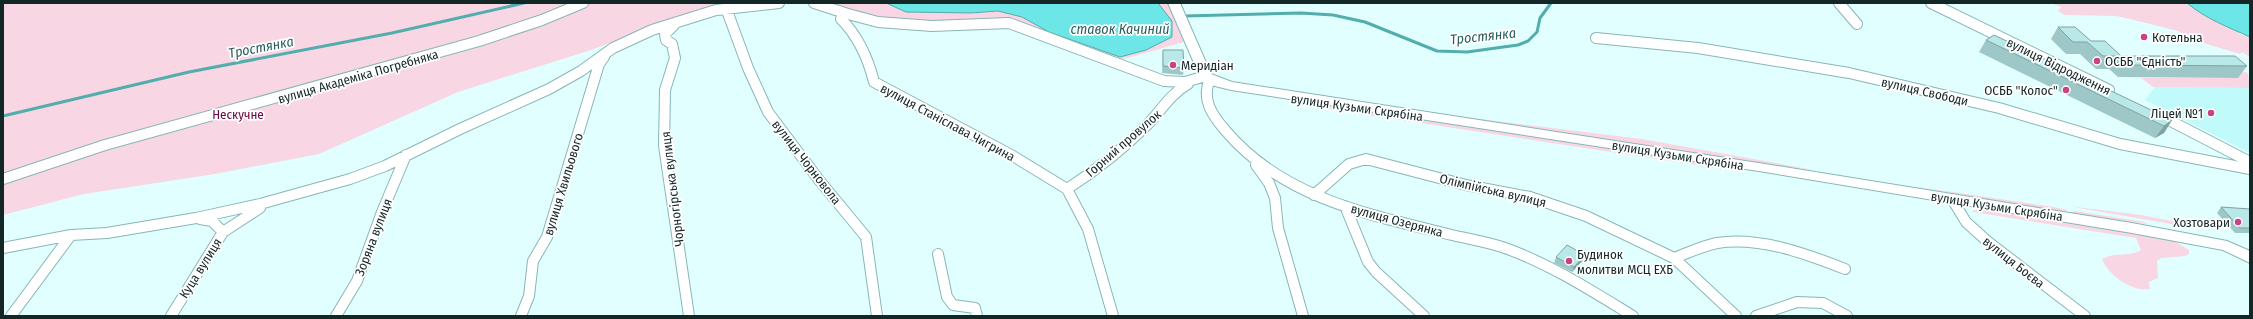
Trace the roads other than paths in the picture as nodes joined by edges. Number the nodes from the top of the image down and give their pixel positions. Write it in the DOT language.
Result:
graph roads {
  1 [pos="583,3"];
  2 [pos="779,3"];
  3 [pos="814,3"];
  4 [pos="1174,3"];
  5 [pos="1840,3"];
  6 [pos="1931,3"];
  7 [pos="726,8"];
  8 [pos="848,14"];
  9 [pos="676,23"];
  10 [pos="1857,24"];
  11 [pos="1596,38"];
  12 [pos="607,52"];
  13 [pos="1204,78"];
  14 [pos="2118,95"];
  15 [pos="2150,111"];
  16 [pos="406,155"];
  17 [pos="1254,162"];
  18 [pos="2250,162"];
  19 [pos="2250,169"];
  20 [pos="3,179"];
  21 [pos="1067,189"];
  22 [pos="1314,195"];
  23 [pos="1952,199"];
  24 [pos="274,200"];
  25 [pos="1345,206"];
  26 [pos="196,218"];
  27 [pos="222,232"];
  28 [pos="71,236"];
  29 [pos="3,248"];
  30 [pos="938,254"];
  31 [pos="1674,258"];
  32 [pos="2250,258"];
  33 [pos="1845,269"];
  34 [pos="11,316"];
  35 [pos="171,316"];
  36 [pos="336,316"];
  37 [pos="521,316"];
  38 [pos="689,316"];
  39 [pos="877,316"];
  40 [pos="978,316"];
  41 [pos="1113,316"];
  42 [pos="1303,316"];
  43 [pos="1424,316"];
  44 [pos="1633,316"];
  45 [pos="1736,316"];
  46 [pos="1756,316"];
  47 [pos="1847,316"];
  48 [pos="2085,316"];
  1 -- 20 [label="street, вулиця Академіка Погребняка"];
  2 -- 7 [label="street"];
  3 -- 8 [label="street"];
  4 -- 13 [label="main road"];
  5 -- 10 [label="street"];
  6 -- 14 [label="street, вулиця Відродження"];
  7 -- 9 [label="street"];
  7 -- 39 [label="street, вулиця Чорновола"];
  8 -- 13 [label="street"];
  8 -- 21 [label="street, вулиця Станіслава Чигрина"];
  9 -- 12 [label="street"];
  9 -- 38 [label="street, Чорногірська вулиця"];
  11 -- 19 [label="street, вулиця Свободи"];
  12 -- 16 [label="street"];
  12 -- 37 [label="street, вулиця Хвильового"];
  13 -- 17 [label="street, вулиця Озерянка"];
  13 -- 21 [label="street, Горний провулок"];
  13 -- 23 [label="main road, вулиця Кузьми Скрябіна"];
  15 -- 18 [label="street"];
  16 -- 24 [label="street"];
  16 -- 36 [label="street, Зоряна вулиця"];
  17 -- 22 [label="street, вулиця Озерянка"];
  17 -- 42 [label="street"];
  21 -- 41 [label="street"];
  22 -- 25 [label="street, вулиця Озерянка"];
  22 -- 31 [label="street, Олімпійська вулиця"];
  23 -- 32 [label="main road, вулиця Кузьми Скрябіна"];
  23 -- 48 [label="street, вулиця Боєва"];
  24 -- 26 [label="street"];
  24 -- 27 [label="street, Куца вулиця"];
  25 -- 43 [label="street"];
  25 -- 44 [label="street, вулиця Озерянка"];
  26 -- 27 [label="street"];
  26 -- 28 [label="street"];
  27 -- 35 [label="street, Куца вулиця"];
  28 -- 29 [label="street"];
  28 -- 34 [label="street"];
  30 -- 40 [label="street"];
  31 -- 33 [label="street"];
  31 -- 45 [label="street, Олімпійська вулиця"];
  46 -- 47 [label="street"];
}
